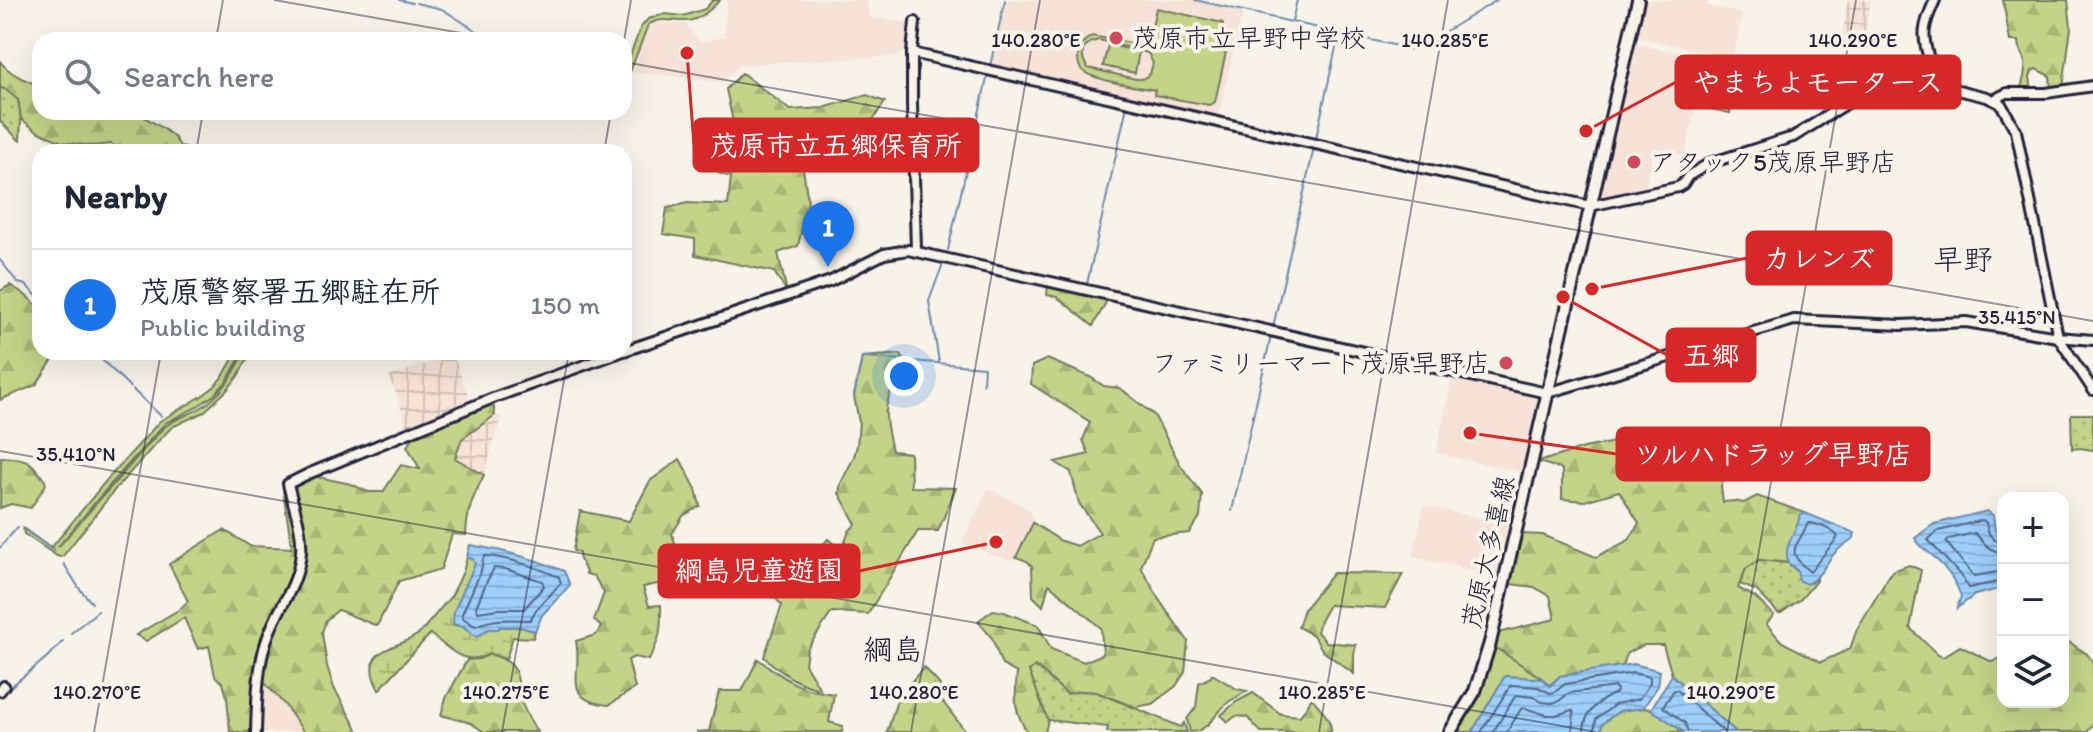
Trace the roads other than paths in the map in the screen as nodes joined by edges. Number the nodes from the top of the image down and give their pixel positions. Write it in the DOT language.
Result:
graph roads {
  1 [pos="1638,0"];
  2 [pos="1935,0"];
  3 [pos="915,22"];
  4 [pos="912,53"];
  5 [pos="1941,86"];
  6 [pos="2093,86"];
  7 [pos="1995,99"];
  8 [pos="1590,206"];
  9 [pos="916,250"];
  10 [pos="2058,337"];
  11 [pos="2093,340"];
  12 [pos="632,349"];
  13 [pos="600,360"];
  14 [pos="2093,390"];
  15 [pos="1547,393"];
  16 [pos="256,732"];
  17 [pos="1450,732"];
  1 -- 8 [label="main road, 茂原大多喜線"];
  2 -- 5 [label="street"];
  3 -- 4 [label="street"];
  4 -- 8 [label="street"];
  4 -- 9 [label="street"];
  5 -- 7 [label="street"];
  5 -- 8 [label="street"];
  6 -- 7 [label="street"];
  7 -- 10 [label="street"];
  8 -- 15 [label="main road, 茂原大多喜線"];
  9 -- 12 [label="street"];
  9 -- 15 [label="street"];
  10 -- 11 [label="street"];
  10 -- 14 [label="street"];
  10 -- 15 [label="street"];
  13 -- 16 [label="street"];
  15 -- 17 [label="main road, 茂原大多喜線"];
}
